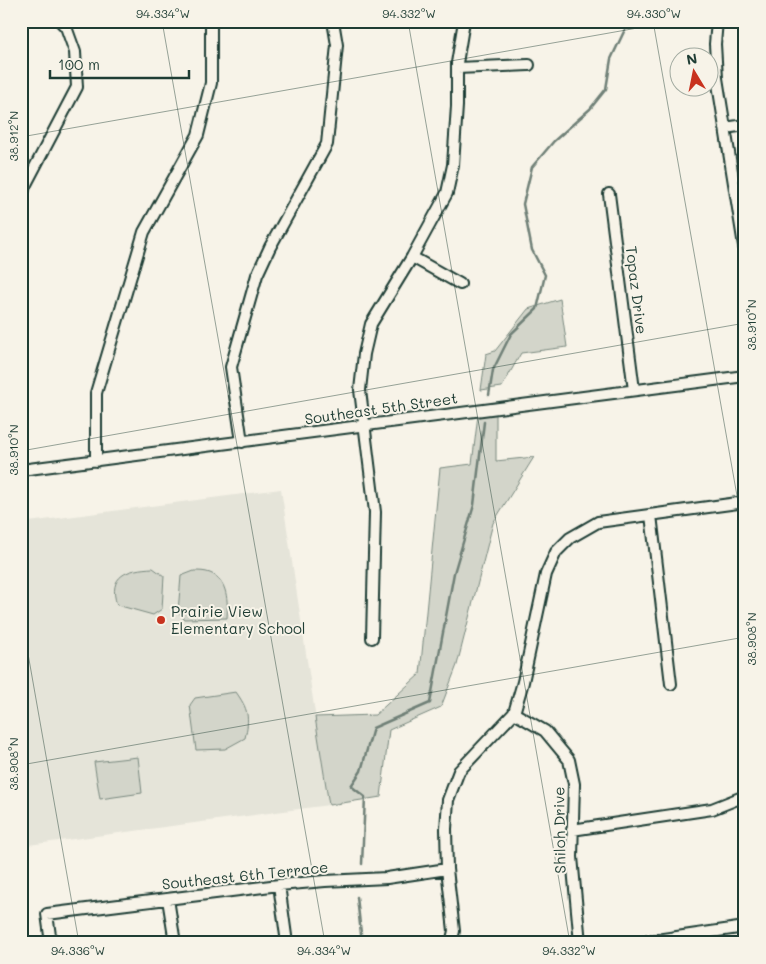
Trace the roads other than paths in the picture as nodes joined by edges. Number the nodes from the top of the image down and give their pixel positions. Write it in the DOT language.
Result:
graph roads {
  1 [pos="60,21"];
  2 [pos="210,21"];
  3 [pos="333,21"];
  4 [pos="464,21"];
  5 [pos="717,21"];
  6 [pos="528,66"];
  7 [pos="457,68"];
  8 [pos="745,125"];
  9 [pos="725,128"];
  10 [pos="609,194"];
  11 [pos="21,199"];
  12 [pos="745,252"];
  13 [pos="412,257"];
  14 [pos="460,284"];
  15 [pos="745,376"];
  16 [pos="634,390"];
  17 [pos="364,426"];
  18 [pos="242,442"];
  19 [pos="96,461"];
  20 [pos="21,470"];
  21 [pos="745,502"];
  22 [pos="652,515"];
  23 [pos="372,638"];
  24 [pos="671,684"];
  25 [pos="514,713"];
  26 [pos="745,796"];
  27 [pos="572,830"];
  28 [pos="447,869"];
  29 [pos="279,885"];
  30 [pos="168,899"];
  31 [pos="745,927"];
  32 [pos="51,943"];
  33 [pos="175,943"];
  34 [pos="287,943"];
  35 [pos="451,943"];
  36 [pos="580,943"];
  37 [pos="636,943"];
  1 -- 11 [label="street"];
  2 -- 19 [label="street"];
  3 -- 18 [label="street"];
  4 -- 7 [label="street"];
  5 -- 9 [label="street"];
  6 -- 7 [label="street"];
  7 -- 13 [label="street"];
  8 -- 9 [label="street"];
  9 -- 12 [label="street"];
  10 -- 16 [label="street, Topaz Drive"];
  13 -- 14 [label="street"];
  13 -- 17 [label="street"];
  15 -- 16 [label="street, Southeast 5th Street"];
  16 -- 17 [label="street, Southeast 5th Street"];
  17 -- 18 [label="street, Southeast 5th Street"];
  17 -- 23 [label="street"];
  18 -- 19 [label="street, Southeast 5th Street"];
  19 -- 20 [label="street, Southeast 5th Street"];
  21 -- 22 [label="street"];
  22 -- 24 [label="street"];
  22 -- 25 [label="street"];
  25 -- 27 [label="street, Shiloh Drive"];
  25 -- 28 [label="street"];
  26 -- 27 [label="street"];
  27 -- 36 [label="street, Shiloh Drive"];
  28 -- 29 [label="street, Southeast 6th Terrace"];
  28 -- 35 [label="street"];
  29 -- 30 [label="street, Southeast 6th Terrace"];
  29 -- 34 [label="street"];
  30 -- 32 [label="street, Southeast 6th Terrace"];
  30 -- 33 [label="street"];
  31 -- 37 [label="street"];
}
